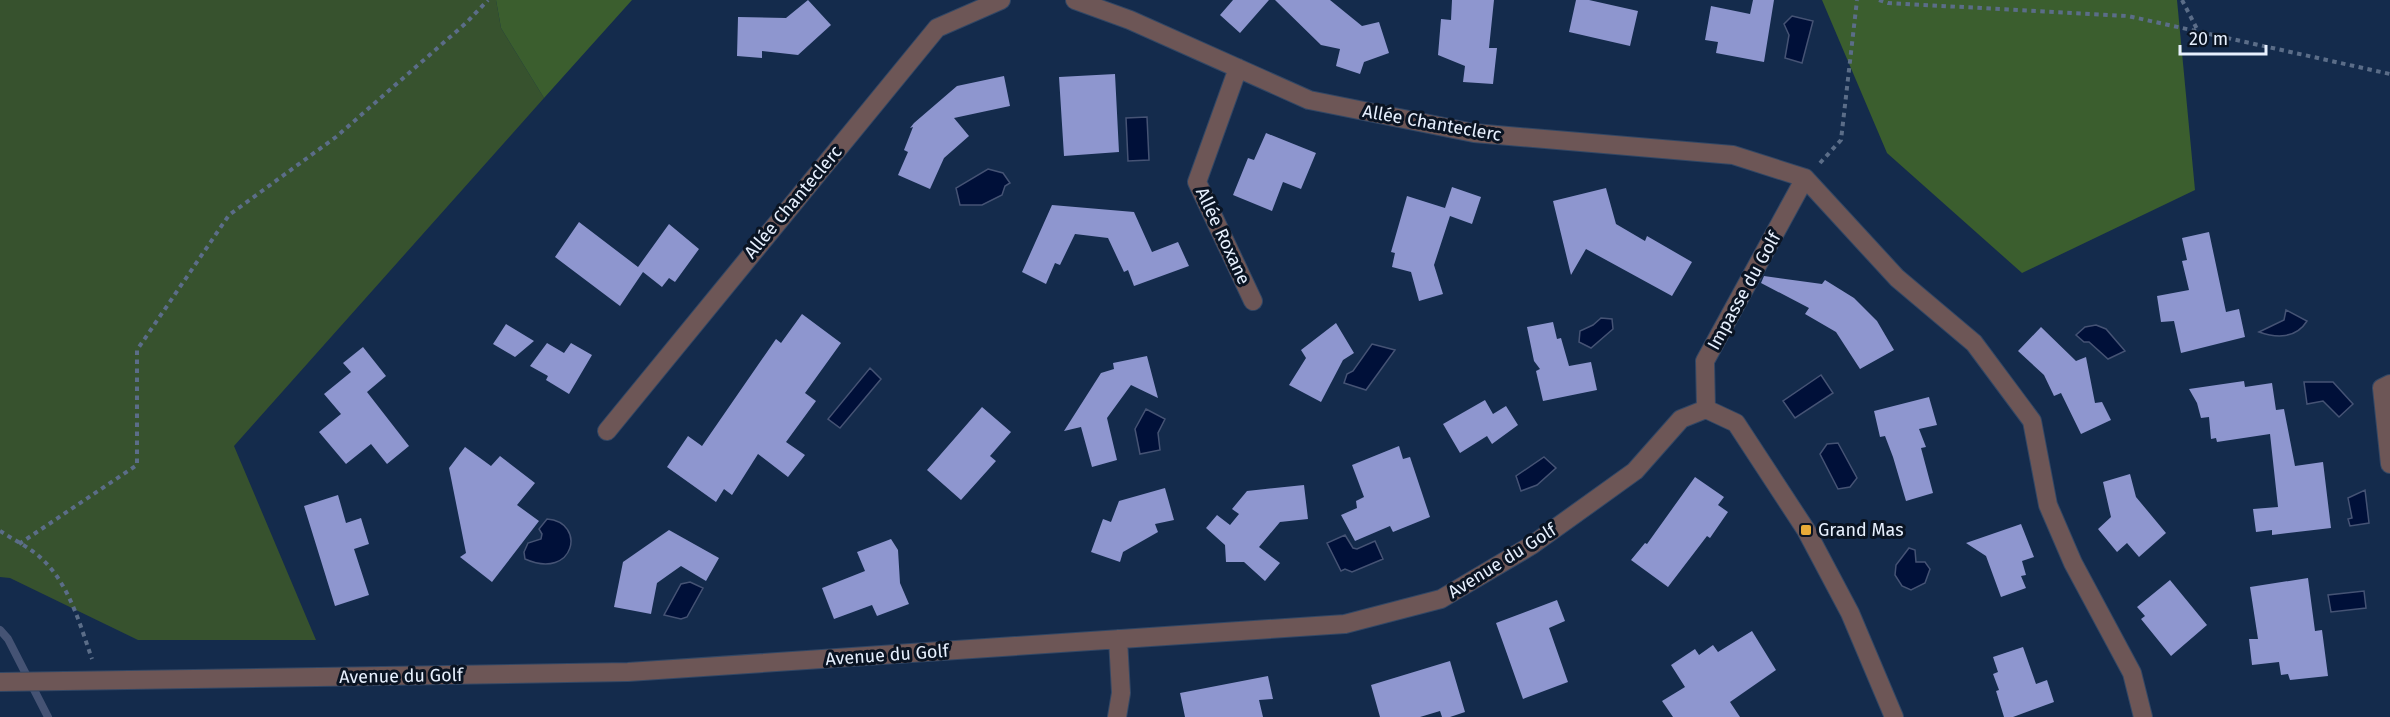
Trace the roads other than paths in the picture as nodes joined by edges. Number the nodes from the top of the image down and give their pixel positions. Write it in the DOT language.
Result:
graph roads {
  1 [pos="1001,0"];
  2 [pos="1075,0"];
  3 [pos="1238,68"];
  4 [pos="1805,178"];
  5 [pos="1253,301"];
  6 [pos="2390,384"];
  7 [pos="1706,409"];
  8 [pos="607,431"];
  9 [pos="2390,464"];
  10 [pos="1118,639"];
  11 [pos="0,682"];
  12 [pos="1117,717"];
  13 [pos="1894,717"];
  14 [pos="2143,717"];
  1 -- 8 [label="street, Allée Chanteclerc"];
  2 -- 3 [label="street, Allée Chanteclerc"];
  3 -- 4 [label="street, Allée Chanteclerc"];
  3 -- 5 [label="street, Allée Roxane"];
  4 -- 7 [label="street, Impasse du Golf"];
  4 -- 14 [label="street"];
  6 -- 9 [label="street"];
  7 -- 10 [label="street, Avenue du Golf"];
  7 -- 13 [label="street"];
  10 -- 11 [label="street, Avenue du Golf"];
  10 -- 12 [label="street"];
}
